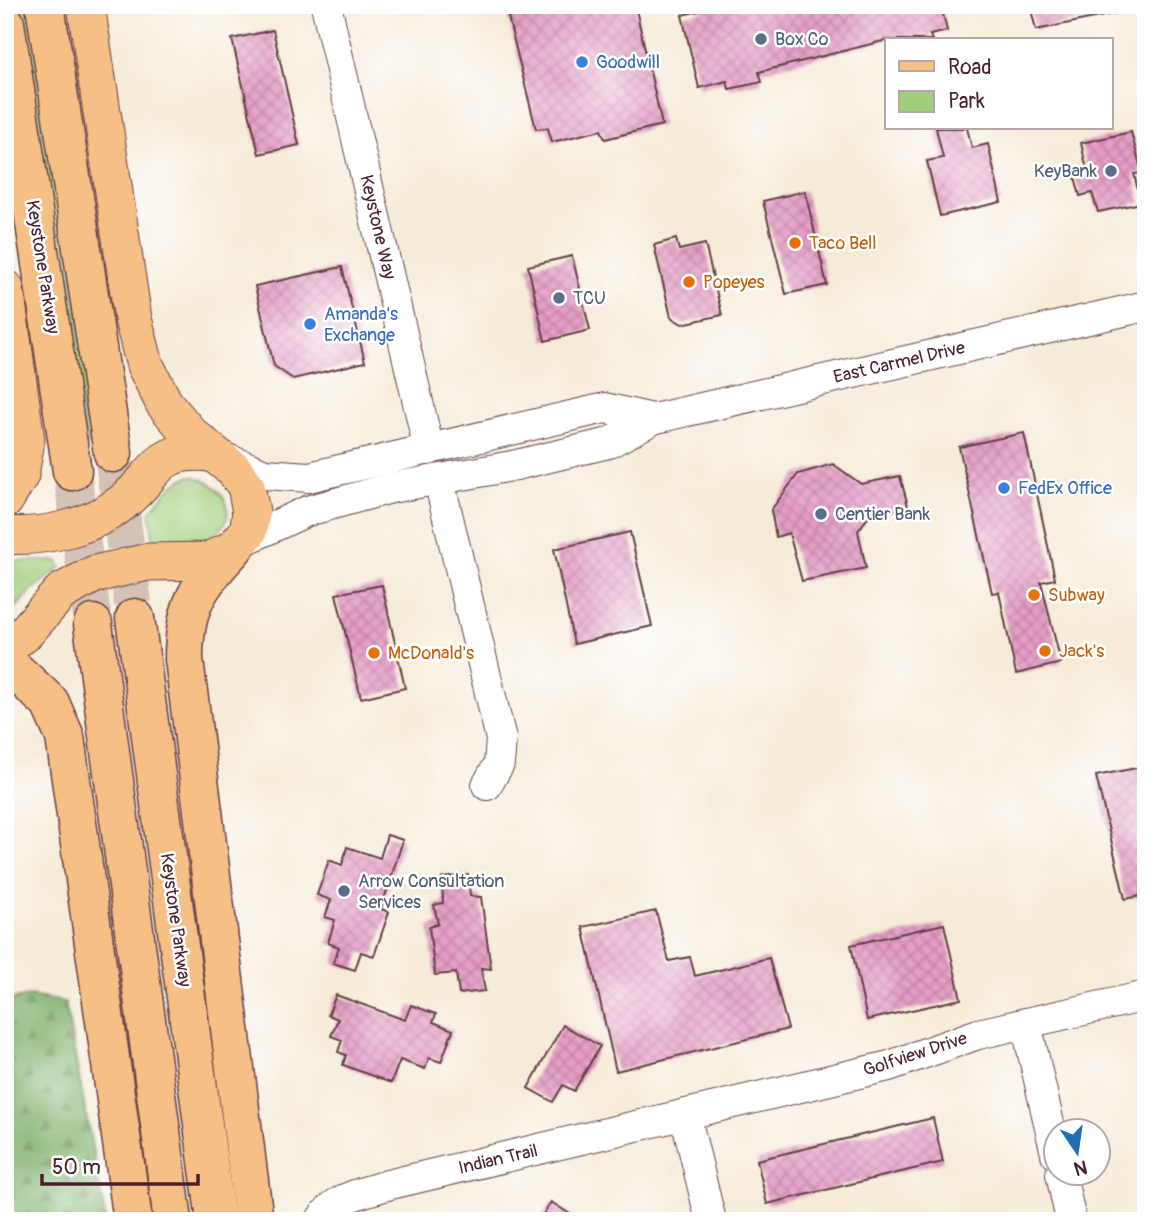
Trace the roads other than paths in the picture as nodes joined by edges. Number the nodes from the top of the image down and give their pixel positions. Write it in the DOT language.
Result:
graph roads {
  1 [pos="45,5"];
  2 [pos="86,5"];
  3 [pos="326,5"];
  4 [pos="5,23"];
  5 [pos="5,288"];
  6 [pos="1146,306"];
  7 [pos="653,419"];
  8 [pos="429,450"];
  9 [pos="113,453"];
  10 [pos="214,454"];
  11 [pos="72,471"];
  12 [pos="439,480"];
  13 [pos="5,500"];
  14 [pos="5,535"];
  15 [pos="237,545"];
  16 [pos="135,618"];
  17 [pos="93,624"];
  18 [pos="5,646"];
  19 [pos="5,661"];
  20 [pos="487,785"];
  21 [pos="1146,996"];
  22 [pos="1026,1023"];
  23 [pos="685,1114"];
  24 [pos="1048,1118"];
  25 [pos="1064,1188"];
  26 [pos="133,1221"];
  27 [pos="173,1221"];
  28 [pos="216,1221"];
  29 [pos="254,1221"];
  30 [pos="320,1221"];
  31 [pos="711,1221"];
  32 [pos="1071,1221"];
  1 -- 9 [label="highway"];
  2 -- 10 [label="main road"];
  3 -- 8 [label="street, Keystone Way"];
  4 -- 11 [label="highway, Keystone Parkway"];
  5 -- 13 [label="main road"];
  6 -- 7 [label="street, East Carmel Drive"];
  7 -- 8 [label="street, East Carmel Drive"];
  7 -- 12 [label="street, East Carmel Drive"];
  8 -- 10 [label="street, East Carmel Drive"];
  10 -- 14 [label="main road"];
  10 -- 15 [label="main road"];
  12 -- 15 [label="street, East Carmel Drive"];
  12 -- 20 [label="street"];
  15 -- 18 [label="main road"];
  15 -- 29 [label="highway"];
  16 -- 28 [label="highway, Keystone Parkway"];
  17 -- 27 [label="highway"];
  19 -- 26 [label="highway"];
  21 -- 22 [label="street, Golfview Drive"];
  22 -- 23 [label="street, Golfview Drive"];
  22 -- 24 [label="street"];
  23 -- 30 [label="street, Indian Trail"];
  23 -- 31 [label="street"];
  25 -- 32 [label="street"];
}
